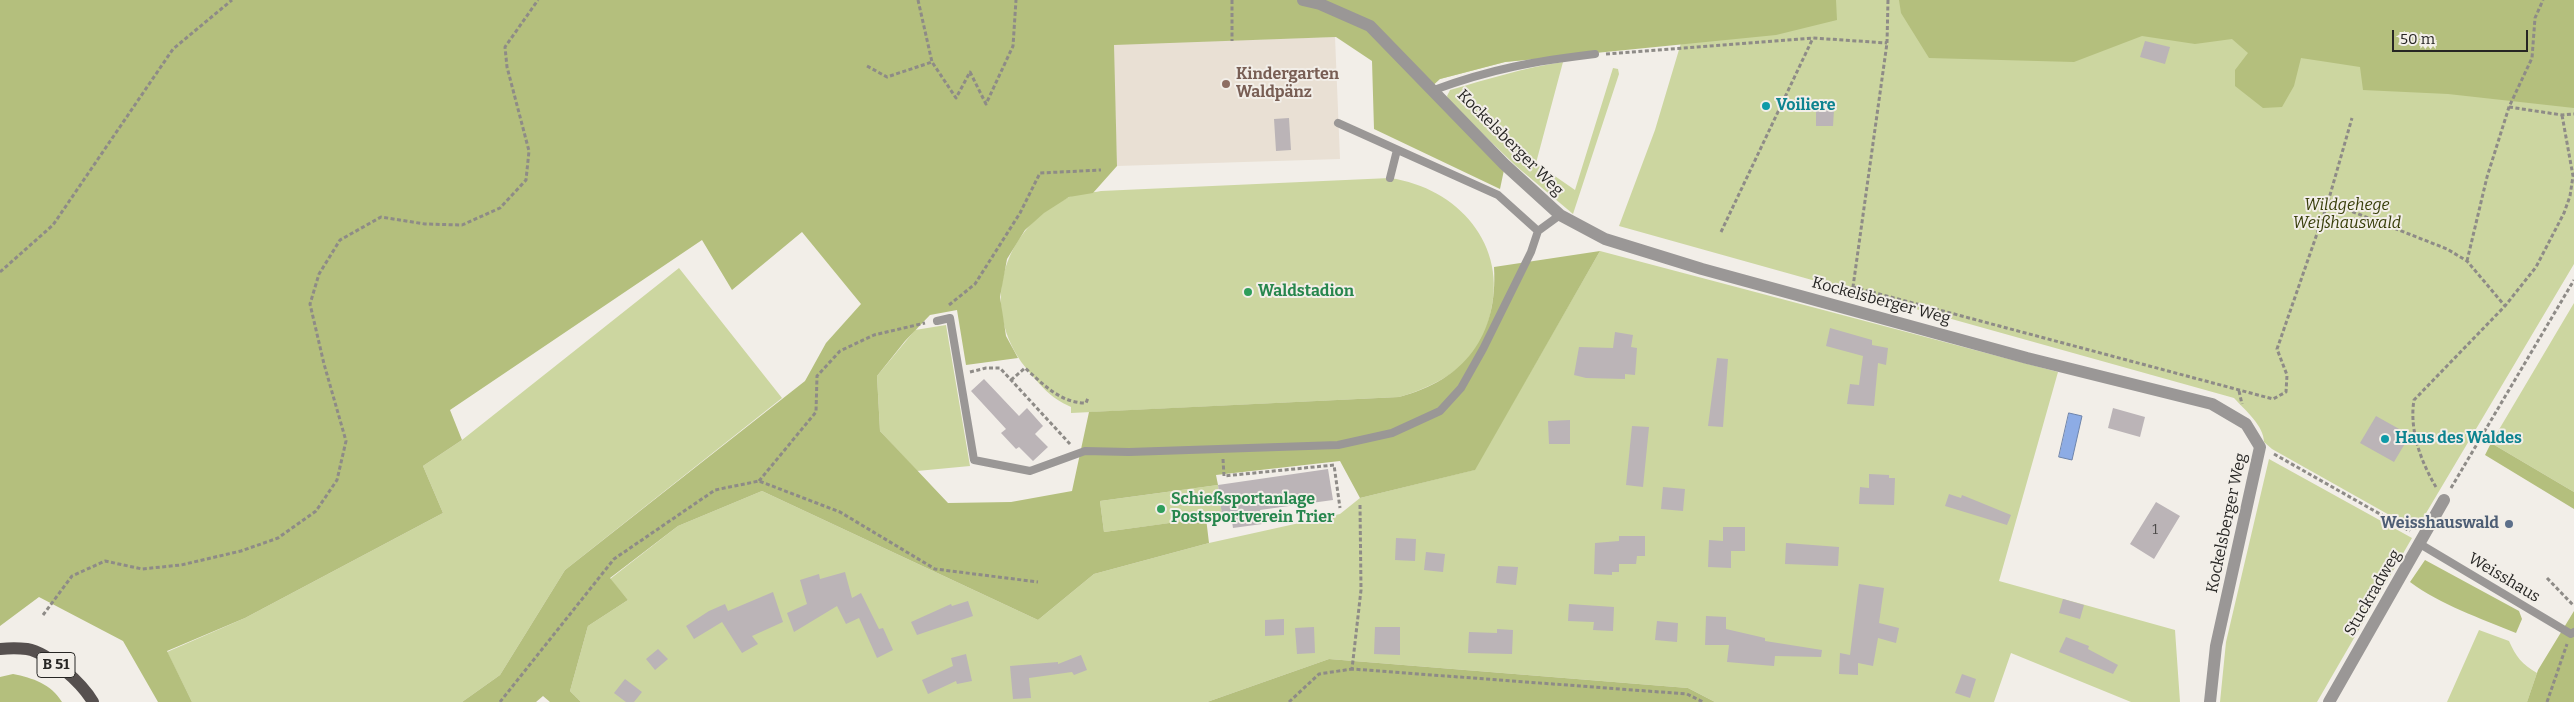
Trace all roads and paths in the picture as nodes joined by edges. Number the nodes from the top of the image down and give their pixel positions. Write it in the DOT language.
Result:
graph roads {
  1 [pos="232,0"];
  2 [pos="538,0"];
  3 [pos="918,0"];
  4 [pos="1016,0"];
  5 [pos="1232,0"];
  6 [pos="1303,0"];
  7 [pos="1888,0"];
  8 [pos="2543,0"];
  9 [pos="1813,38"];
  10 [pos="1232,40"];
  11 [pos="1887,43"];
  12 [pos="1595,54"];
  13 [pos="932,62"];
  14 [pos="867,66"];
  15 [pos="1434,90"];
  16 [pos="2509,108"];
  17 [pos="2574,114"];
  18 [pos="2562,115"];
  19 [pos="2352,118"];
  20 [pos="1338,124"];
  21 [pos="1398,150"];
  22 [pos="1101,170"];
  23 [pos="1390,178"];
  24 [pos="2328,202"];
  25 [pos="1560,215"];
  26 [pos="1538,231"];
  27 [pos="1722,232"];
  28 [pos="2467,261"];
  29 [pos="0,272"];
  30 [pos="2574,280"];
  31 [pos="1853,287"];
  32 [pos="1851,296"];
  33 [pos="2505,306"];
  34 [pos="937,321"];
  35 [pos="986,368"];
  36 [pos="1011,380"];
  37 [pos="1088,398"];
  38 [pos="1064,437"];
  39 [pos="2260,447"];
  40 [pos="1224,476"];
  41 [pos="759,481"];
  42 [pos="2444,500"];
  43 [pos="1360,505"];
  44 [pos="1340,508"];
  45 [pos="2420,544"];
  46 [pos="2547,578"];
  47 [pos="1038,582"];
  48 [pos="2574,606"];
  49 [pos="44,615"];
  50 [pos="2572,633"];
  51 [pos="0,649"];
  52 [pos="1352,668"];
  53 [pos="92,702"];
  54 [pos="500,702"];
  55 [pos="1289,702"];
  56 [pos="1702,702"];
  57 [pos="2210,702"];
  58 [pos="2329,702"];
  59 [pos="2547,702"];
  1 -- 29 [label="path"];
  2 -- 49 [label="path"];
  3 -- 13 [label="path"];
  4 -- 13 [label="path"];
  5 -- 10 [label="path"];
  6 -- 15 [label="street, Kockelsberger Weg"];
  7 -- 11 [label="path"];
  8 -- 16 [label="path"];
  9 -- 11 [label="path"];
  9 -- 12 [label="path"];
  9 -- 27 [label="path"];
  11 -- 31 [label="path"];
  12 -- 15 [label="lane"];
  13 -- 14 [label="path"];
  15 -- 25 [label="street, Kockelsberger Weg"];
  16 -- 18 [label="path"];
  16 -- 28 [label="path"];
  17 -- 18 [label="path"];
  18 -- 33 [label="path"];
  19 -- 24 [label="path"];
  20 -- 21 [label="lane"];
  21 -- 23 [label="lane"];
  21 -- 26 [label="lane"];
  22 -- 34 [label="path"];
  24 -- 28 [label="path"];
  24 -- 31 [label="path"];
  25 -- 26 [label="lane"];
  25 -- 39 [label="street, Kockelsberger Weg"];
  26 -- 34 [label="lane"];
  28 -- 33 [label="path"];
  30 -- 42 [label="path"];
  31 -- 32 [label="path"];
  33 -- 42 [label="path"];
  34 -- 41 [label="path"];
  35 -- 36 [label="path"];
  36 -- 37 [label="path"];
  36 -- 38 [label="path"];
  39 -- 45 [label="path"];
  39 -- 57 [label="street, Kockelsberger Weg"];
  40 -- 44 [label="path"];
  41 -- 47 [label="path"];
  41 -- 54 [label="path"];
  42 -- 45 [label="street, Stuckradweg"];
  43 -- 52 [label="path"];
  45 -- 50 [label="lane, Weisshaus"];
  45 -- 58 [label="street, Stuckradweg"];
  46 -- 48 [label="path"];
  50 -- 59 [label="path"];
  51 -- 53 [label="main road, B 51"];
  52 -- 55 [label="path"];
  52 -- 56 [label="path"];
}
